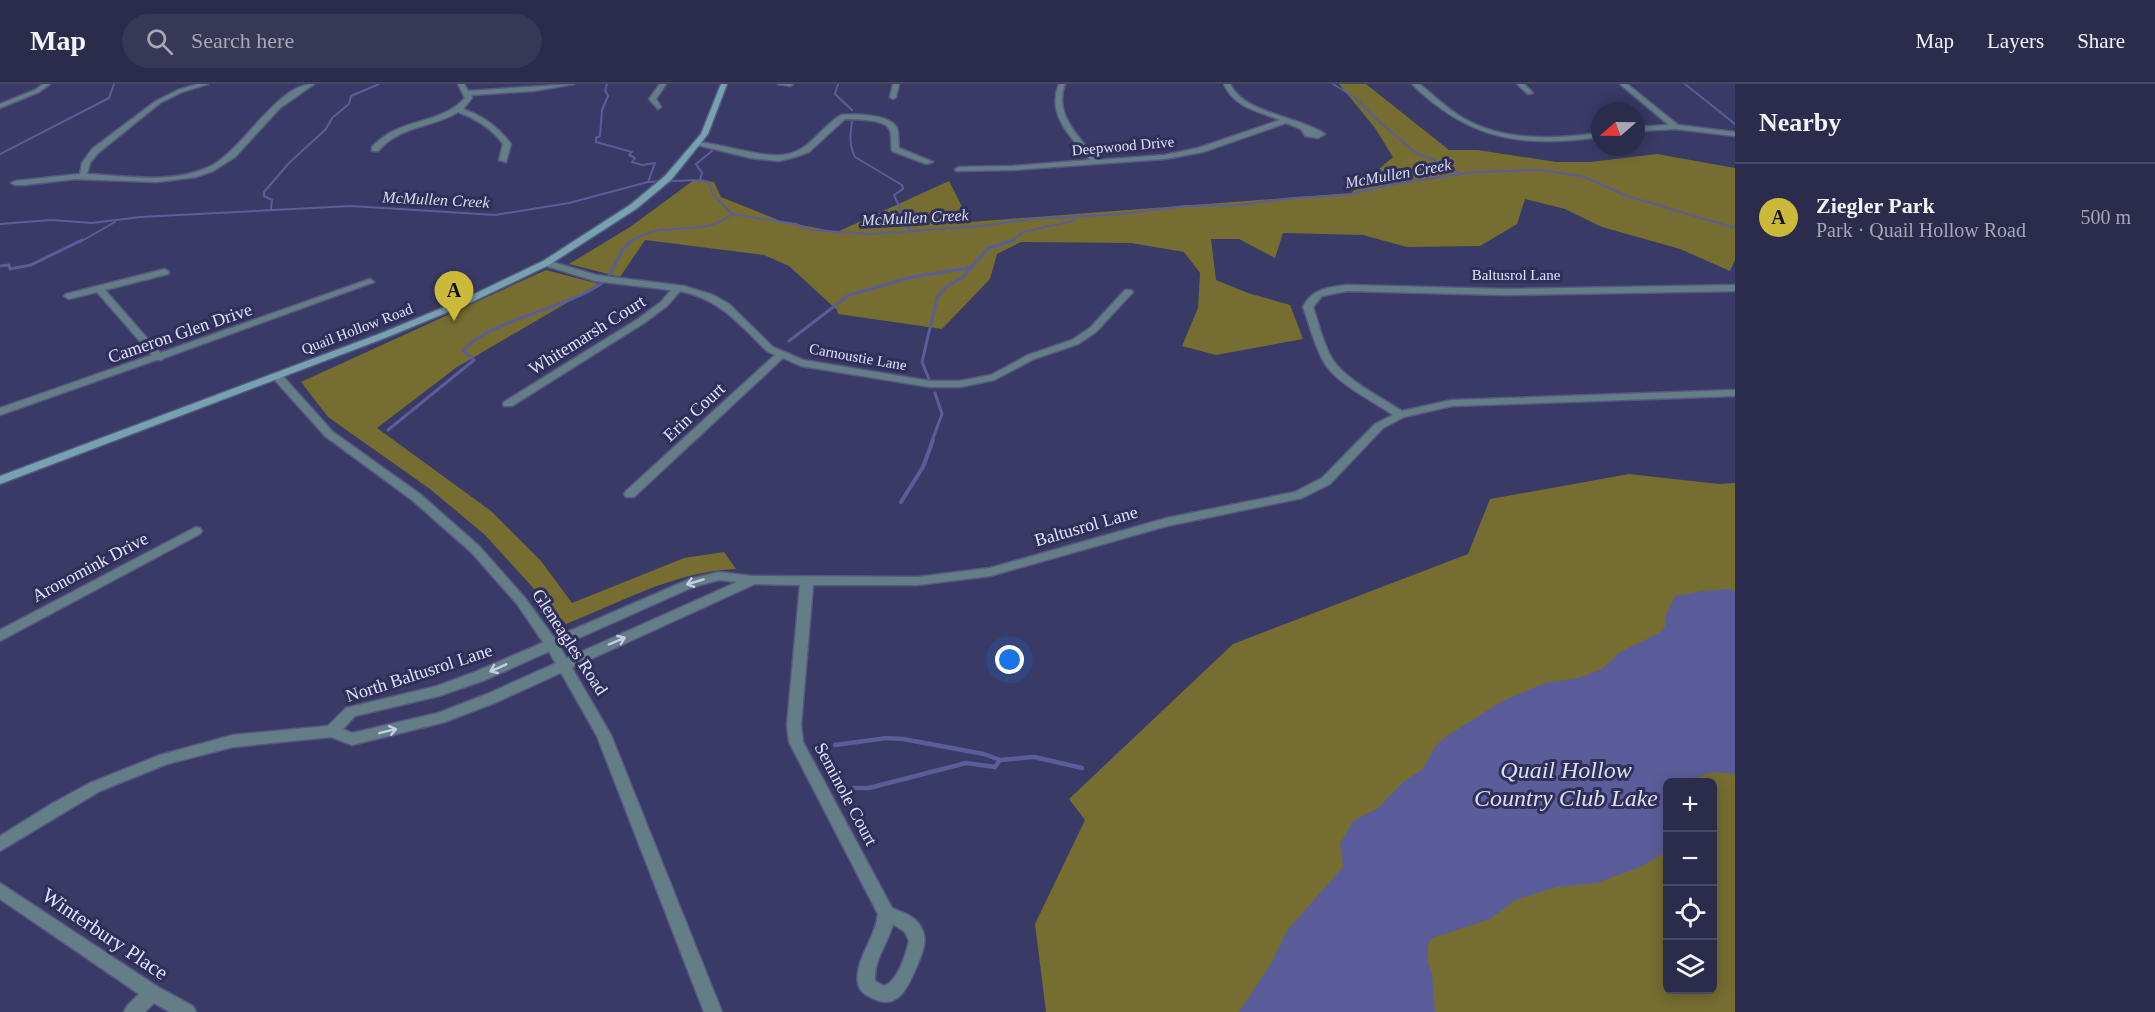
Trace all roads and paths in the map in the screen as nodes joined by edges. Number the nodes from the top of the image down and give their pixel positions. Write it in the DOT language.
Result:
graph roads {
  1 [pos="47,84"];
  2 [pos="205,84"];
  3 [pos="310,84"];
  4 [pos="462,84"];
  5 [pos="571,84"];
  6 [pos="663,84"];
  7 [pos="724,84"];
  8 [pos="781,84"];
  9 [pos="790,84"];
  10 [pos="896,84"];
  11 [pos="1062,84"];
  12 [pos="1227,84"];
  13 [pos="1415,84"];
  14 [pos="1520,84"];
  15 [pos="1623,84"];
  16 [pos="468,93"];
  17 [pos="1530,93"];
  18 [pos="893,97"];
  19 [pos="0,106"];
  20 [pos="658,107"];
  21 [pos="457,110"];
  22 [pos="1284,121"];
  23 [pos="1676,127"];
  24 [pos="1305,129"];
  25 [pos="1645,129"];
  26 [pos="1735,134"];
  27 [pos="1591,136"];
  28 [pos="697,144"];
  29 [pos="375,149"];
  30 [pos="503,160"];
  31 [pos="930,162"];
  32 [pos="1095,162"];
  33 [pos="959,170"];
  34 [pos="83,176"];
  35 [pos="15,183"];
  36 [pos="546,263"];
  37 [pos="165,272"];
  38 [pos="370,282"];
  39 [pos="678,288"];
  40 [pos="1735,288"];
  41 [pos="99,289"];
  42 [pos="1128,292"];
  43 [pos="69,296"];
  44 [pos="780,355"];
  45 [pos="159,358"];
  46 [pos="277,376"];
  47 [pos="1735,393"];
  48 [pos="508,404"];
  49 [pos="0,412"];
  50 [pos="1400,415"];
  51 [pos="0,480"];
  52 [pos="630,494"];
  53 [pos="196,531"];
  54 [pos="752,580"];
  55 [pos="807,580"];
  56 [pos="0,636"];
  57 [pos="552,645"];
  58 [pos="564,665"];
  59 [pos="332,730"];
  60 [pos="0,844"];
  61 [pos="0,890"];
  62 [pos="886,913"];
  63 [pos="152,993"];
  64 [pos="133,1012"];
  65 [pos="187,1012"];
  66 [pos="713,1012"];
  1 -- 19 [label="street"];
  2 -- 34 [label="street"];
  3 -- 34 [label="street"];
  4 -- 16 [label="street"];
  5 -- 16 [label="street"];
  6 -- 20 [label="street"];
  7 -- 28 [label="main road, Quail Hollow Road"];
  8 -- 9 [label="street"];
  10 -- 18 [label="street"];
  11 -- 32 [label="street"];
  12 -- 22 [label="street"];
  13 -- 27 [label="street"];
  14 -- 17 [label="street"];
  15 -- 23 [label="street"];
  16 -- 21 [label="street"];
  21 -- 29 [label="street"];
  21 -- 30 [label="street"];
  22 -- 24 [label="street"];
  22 -- 32 [label="street, Deepwood Drive"];
  23 -- 25 [label="street"];
  23 -- 26 [label="street"];
  28 -- 31 [label="street"];
  28 -- 36 [label="main road, Quail Hollow Road"];
  32 -- 33 [label="street, Deepwood Drive"];
  34 -- 35 [label="street"];
  36 -- 39 [label="street, Carnoustie Lane"];
  36 -- 46 [label="main road, Quail Hollow Road"];
  37 -- 41 [label="street"];
  38 -- 45 [label="street, Cameron Glen Drive"];
  39 -- 44 [label="street, Carnoustie Lane"];
  39 -- 48 [label="street, Whitemarsh Court"];
  40 -- 50 [label="street, Baltusrol Lane"];
  41 -- 43 [label="street"];
  41 -- 45 [label="street"];
  42 -- 44 [label="street, Carnoustie Lane"];
  44 -- 52 [label="street, Erin Court"];
  45 -- 49 [label="street, Cameron Glen Drive"];
  46 -- 51 [label="main road, Quail Hollow Road"];
  46 -- 57 [label="street, Gleneagles Road"];
  47 -- 50 [label="street, Baltusrol Lane"];
  50 -- 55 [label="street, Baltusrol Lane"];
  53 -- 56 [label="street, Aronomink Drive"];
  54 -- 55 [label="street, Baltusrol Lane"];
  54 -- 57 [label="street, Baltusrol Lane, one-way"];
  58 -- 54 [label="street, Baltusrol Lane, one-way"];
  55 -- 62 [label="street, Seminole Court"];
  57 -- 58 [label="street, Gleneagles Road"];
  57 -- 59 [label="street, North Baltusrol Lane, one-way"];
  59 -- 58 [label="street, Baltusrol Lane, one-way"];
  58 -- 66 [label="street, Gleneagles Road"];
  59 -- 60 [label="street"];
  61 -- 63 [label="street, Winterbury Place"];
  62 -- 62 [label="street"];
  63 -- 64 [label="street"];
  63 -- 65 [label="street, Winterbury Place"];
}
